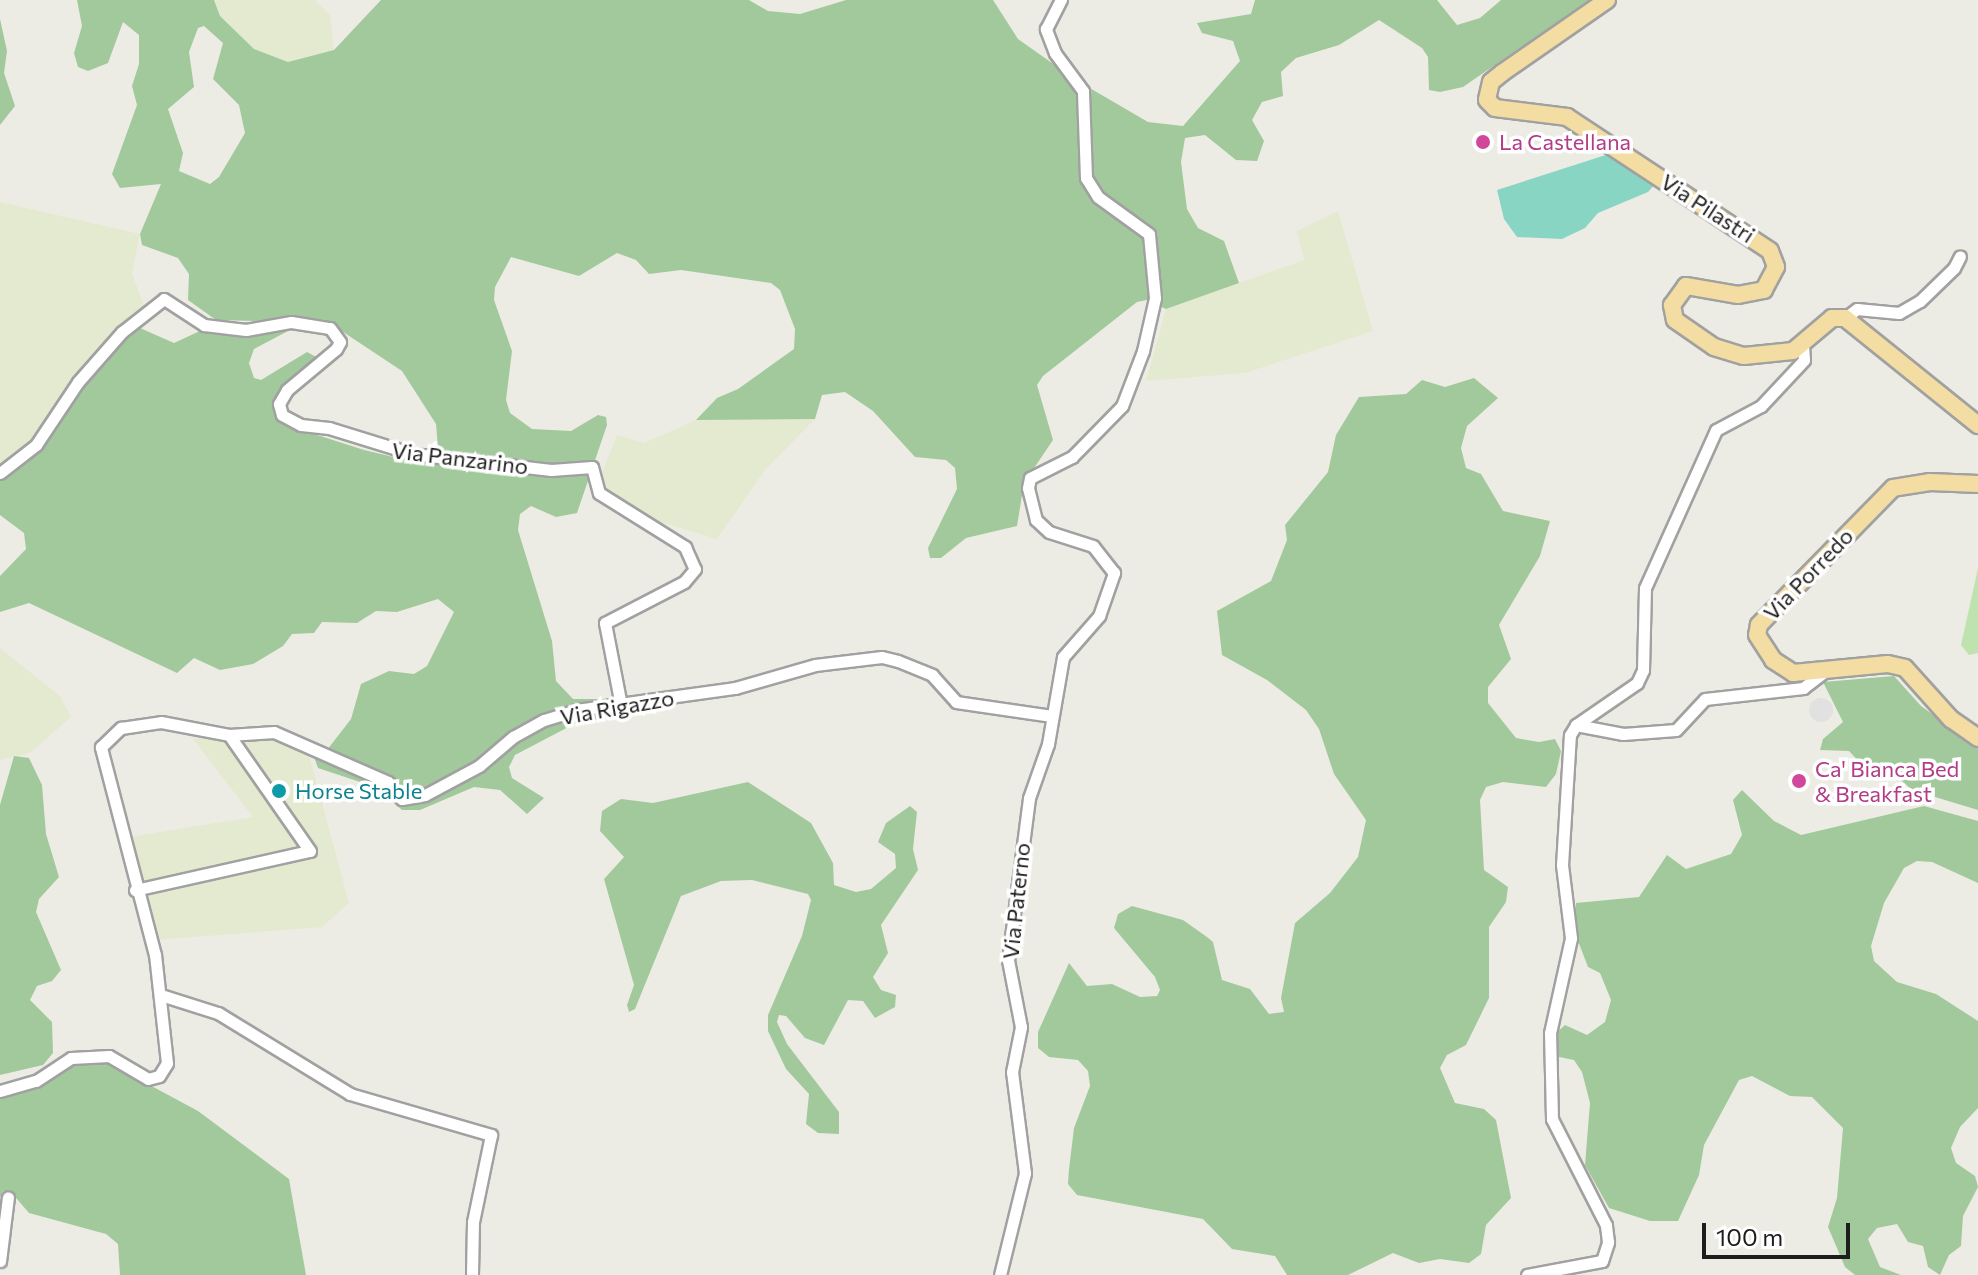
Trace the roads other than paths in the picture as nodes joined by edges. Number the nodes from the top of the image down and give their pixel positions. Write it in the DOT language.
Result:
graph roads {
  1 [pos="1061,0"];
  2 [pos="1607,0"];
  3 [pos="1960,256"];
  4 [pos="1845,318"];
  5 [pos="1803,345"];
  6 [pos="1978,425"];
  7 [pos="0,473"];
  8 [pos="1978,484"];
  9 [pos="1823,673"];
  10 [pos="621,705"];
  11 [pos="1052,716"];
  12 [pos="1576,725"];
  13 [pos="229,735"];
  14 [pos="1978,738"];
  15 [pos="135,890"];
  16 [pos="164,996"];
  17 [pos="0,1091"];
  18 [pos="8,1197"];
  19 [pos="0,1261"];
  20 [pos="472,1275"];
  21 [pos="1000,1275"];
  22 [pos="1527,1275"];
  1 -- 11 [label="street, Via Paterno"];
  2 -- 5 [label="main road, Via Pilastri"];
  3 -- 4 [label="street"];
  4 -- 5 [label="main road, Via Pilastri"];
  4 -- 6 [label="main road"];
  5 -- 12 [label="street"];
  7 -- 10 [label="street, Via Panzarino"];
  8 -- 9 [label="main road, Via Porredo"];
  9 -- 12 [label="street"];
  9 -- 14 [label="main road, Via Porredo"];
  10 -- 11 [label="street, Via Rigazzo"];
  10 -- 13 [label="street, Via Rigazzo"];
  11 -- 21 [label="street, Via Paterno"];
  12 -- 22 [label="street"];
  13 -- 15 [label="street, Via Rigazzo"];
  13 -- 15 [label="street"];
  15 -- 16 [label="street, Via Rigazzo"];
  16 -- 17 [label="street, Via Rigazzo"];
  16 -- 20 [label="street"];
  18 -- 19 [label="street"];
}
